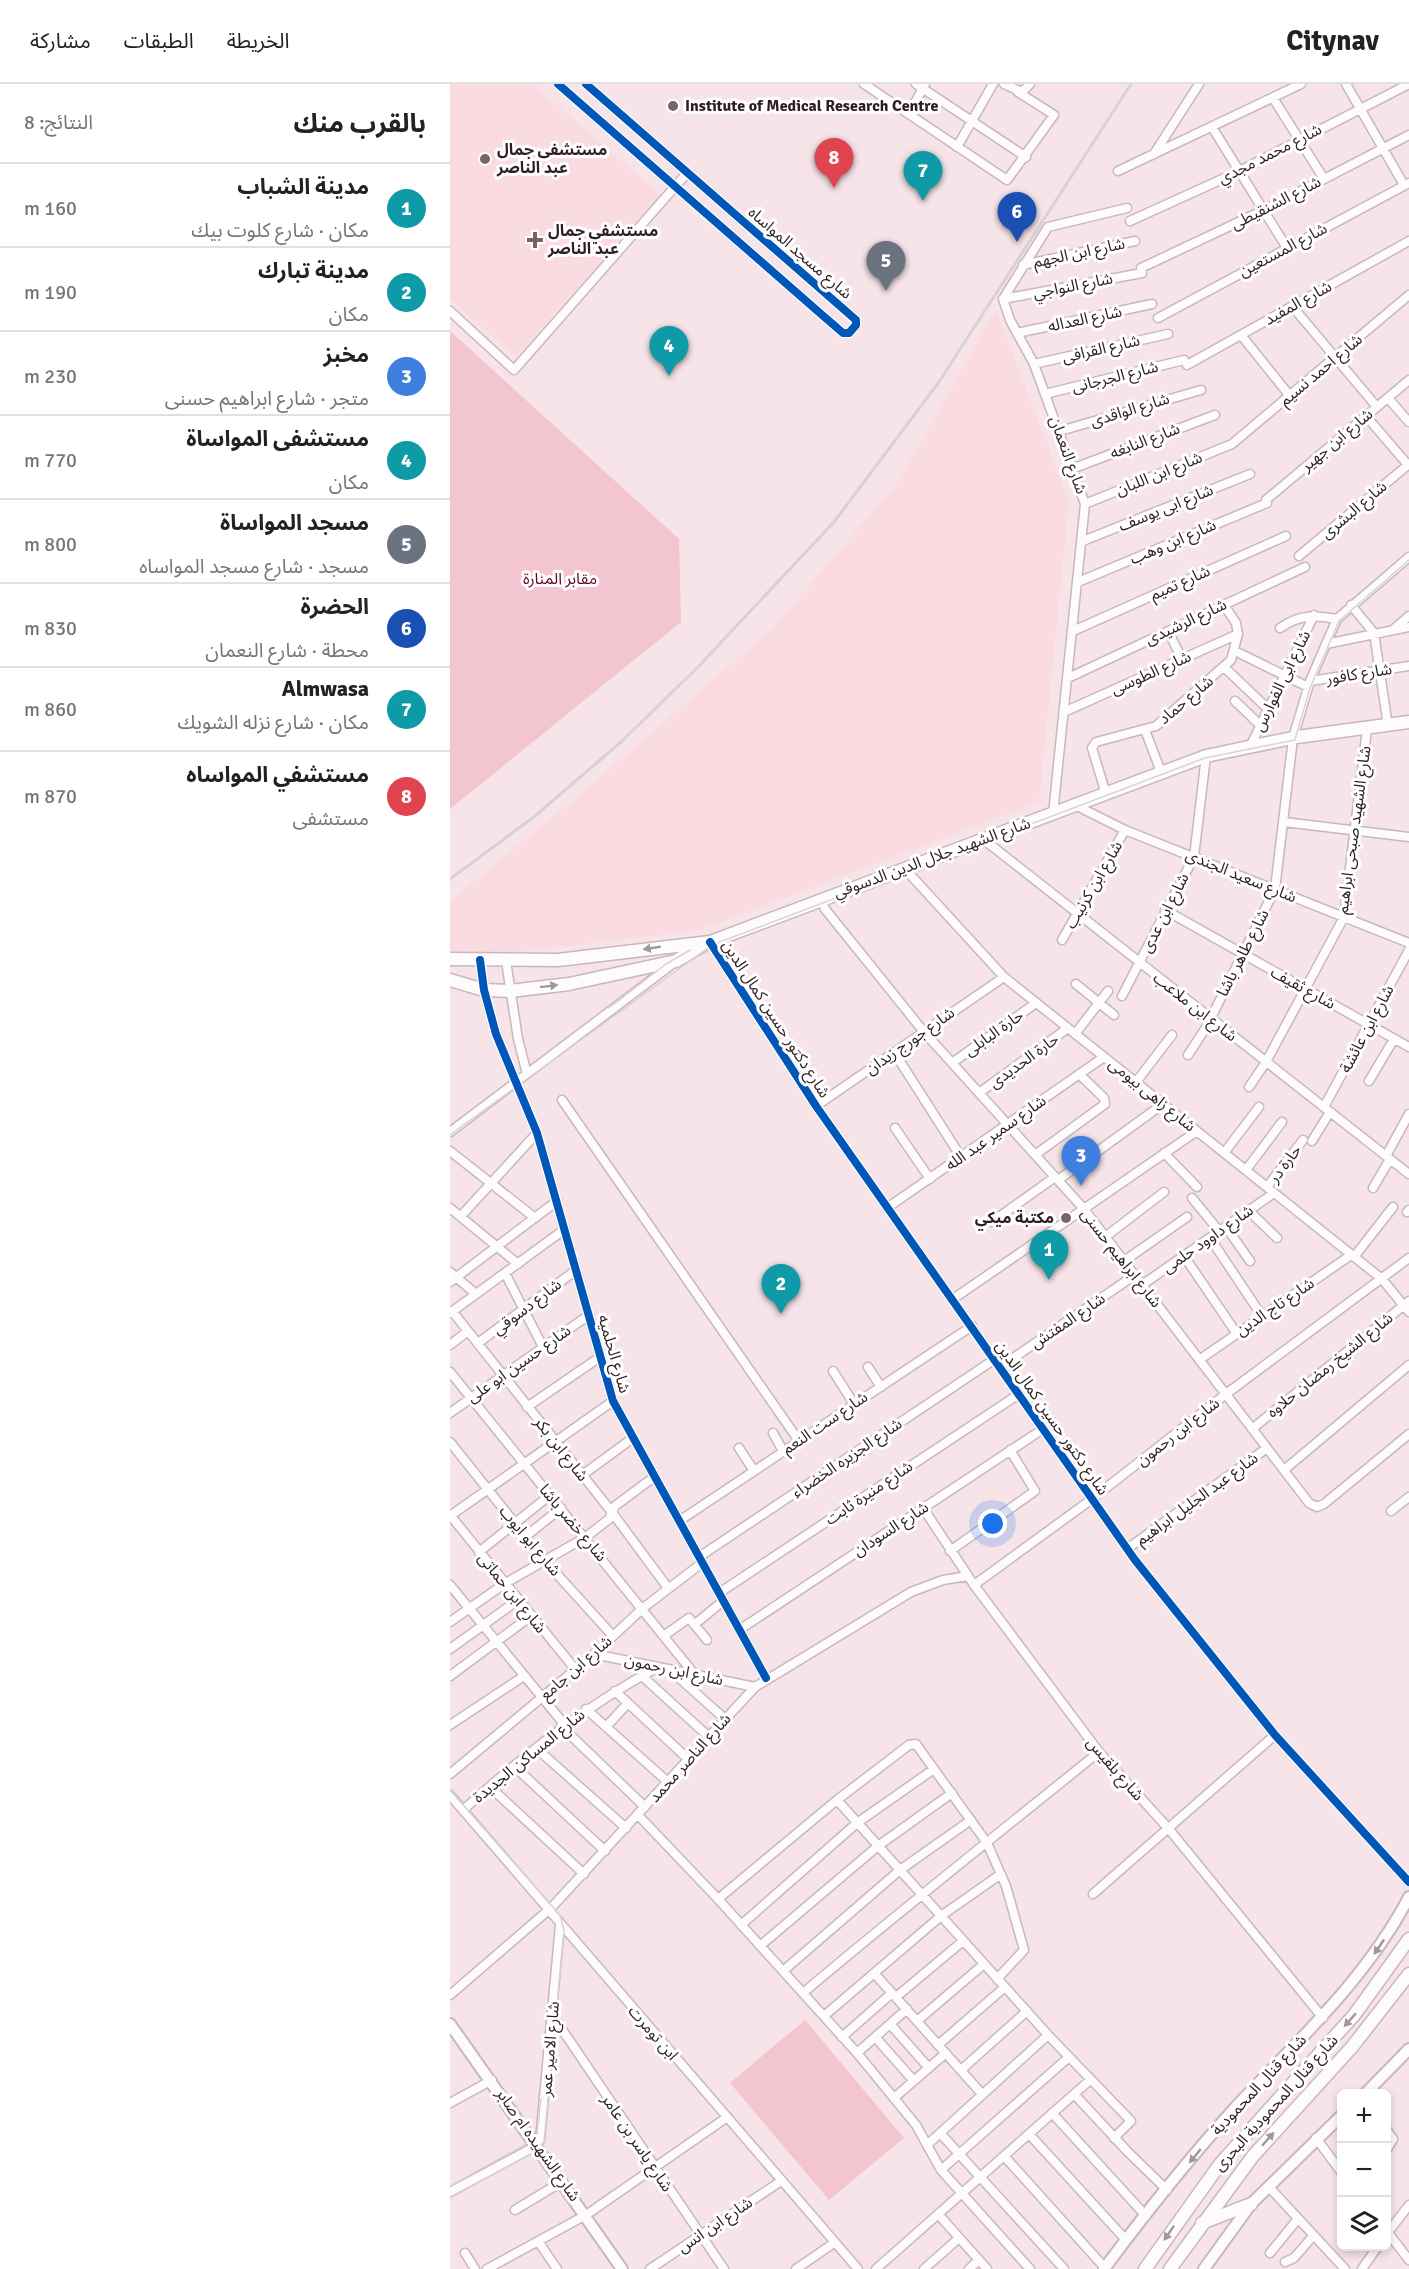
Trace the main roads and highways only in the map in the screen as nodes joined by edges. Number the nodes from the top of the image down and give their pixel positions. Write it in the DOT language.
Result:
graph roads {
  1 [pos="1409,722"];
  2 [pos="710,942"];
  3 [pos="450,959"];
  4 [pos="450,980"];
  5 [pos="1409,1939"];
  6 [pos="1409,1974"];
  7 [pos="1251,2204"];
  8 [pos="1201,2224"];
  9 [pos="1145,2269"];
  10 [pos="1170,2269"];
  1 -- 2 [label="main road, شارع الشهيد جلال الدين الدسوقي"];
  2 -- 3 [label="main road, شارع الشهيد جلال الدين الدسوقي, one-way"];
  4 -- 2 [label="main road, one-way"];
  5 -- 9 [label="main road, شارع قنال المحمودية البحرى, one-way"];
  8 -- 6 [label="main road, شارع قنال المحمودية البحرى, one-way"];
  7 -- 8 [label="main road"];
  8 -- 10 [label="main road, شارع قنال المحمودية البحرى"];
}
